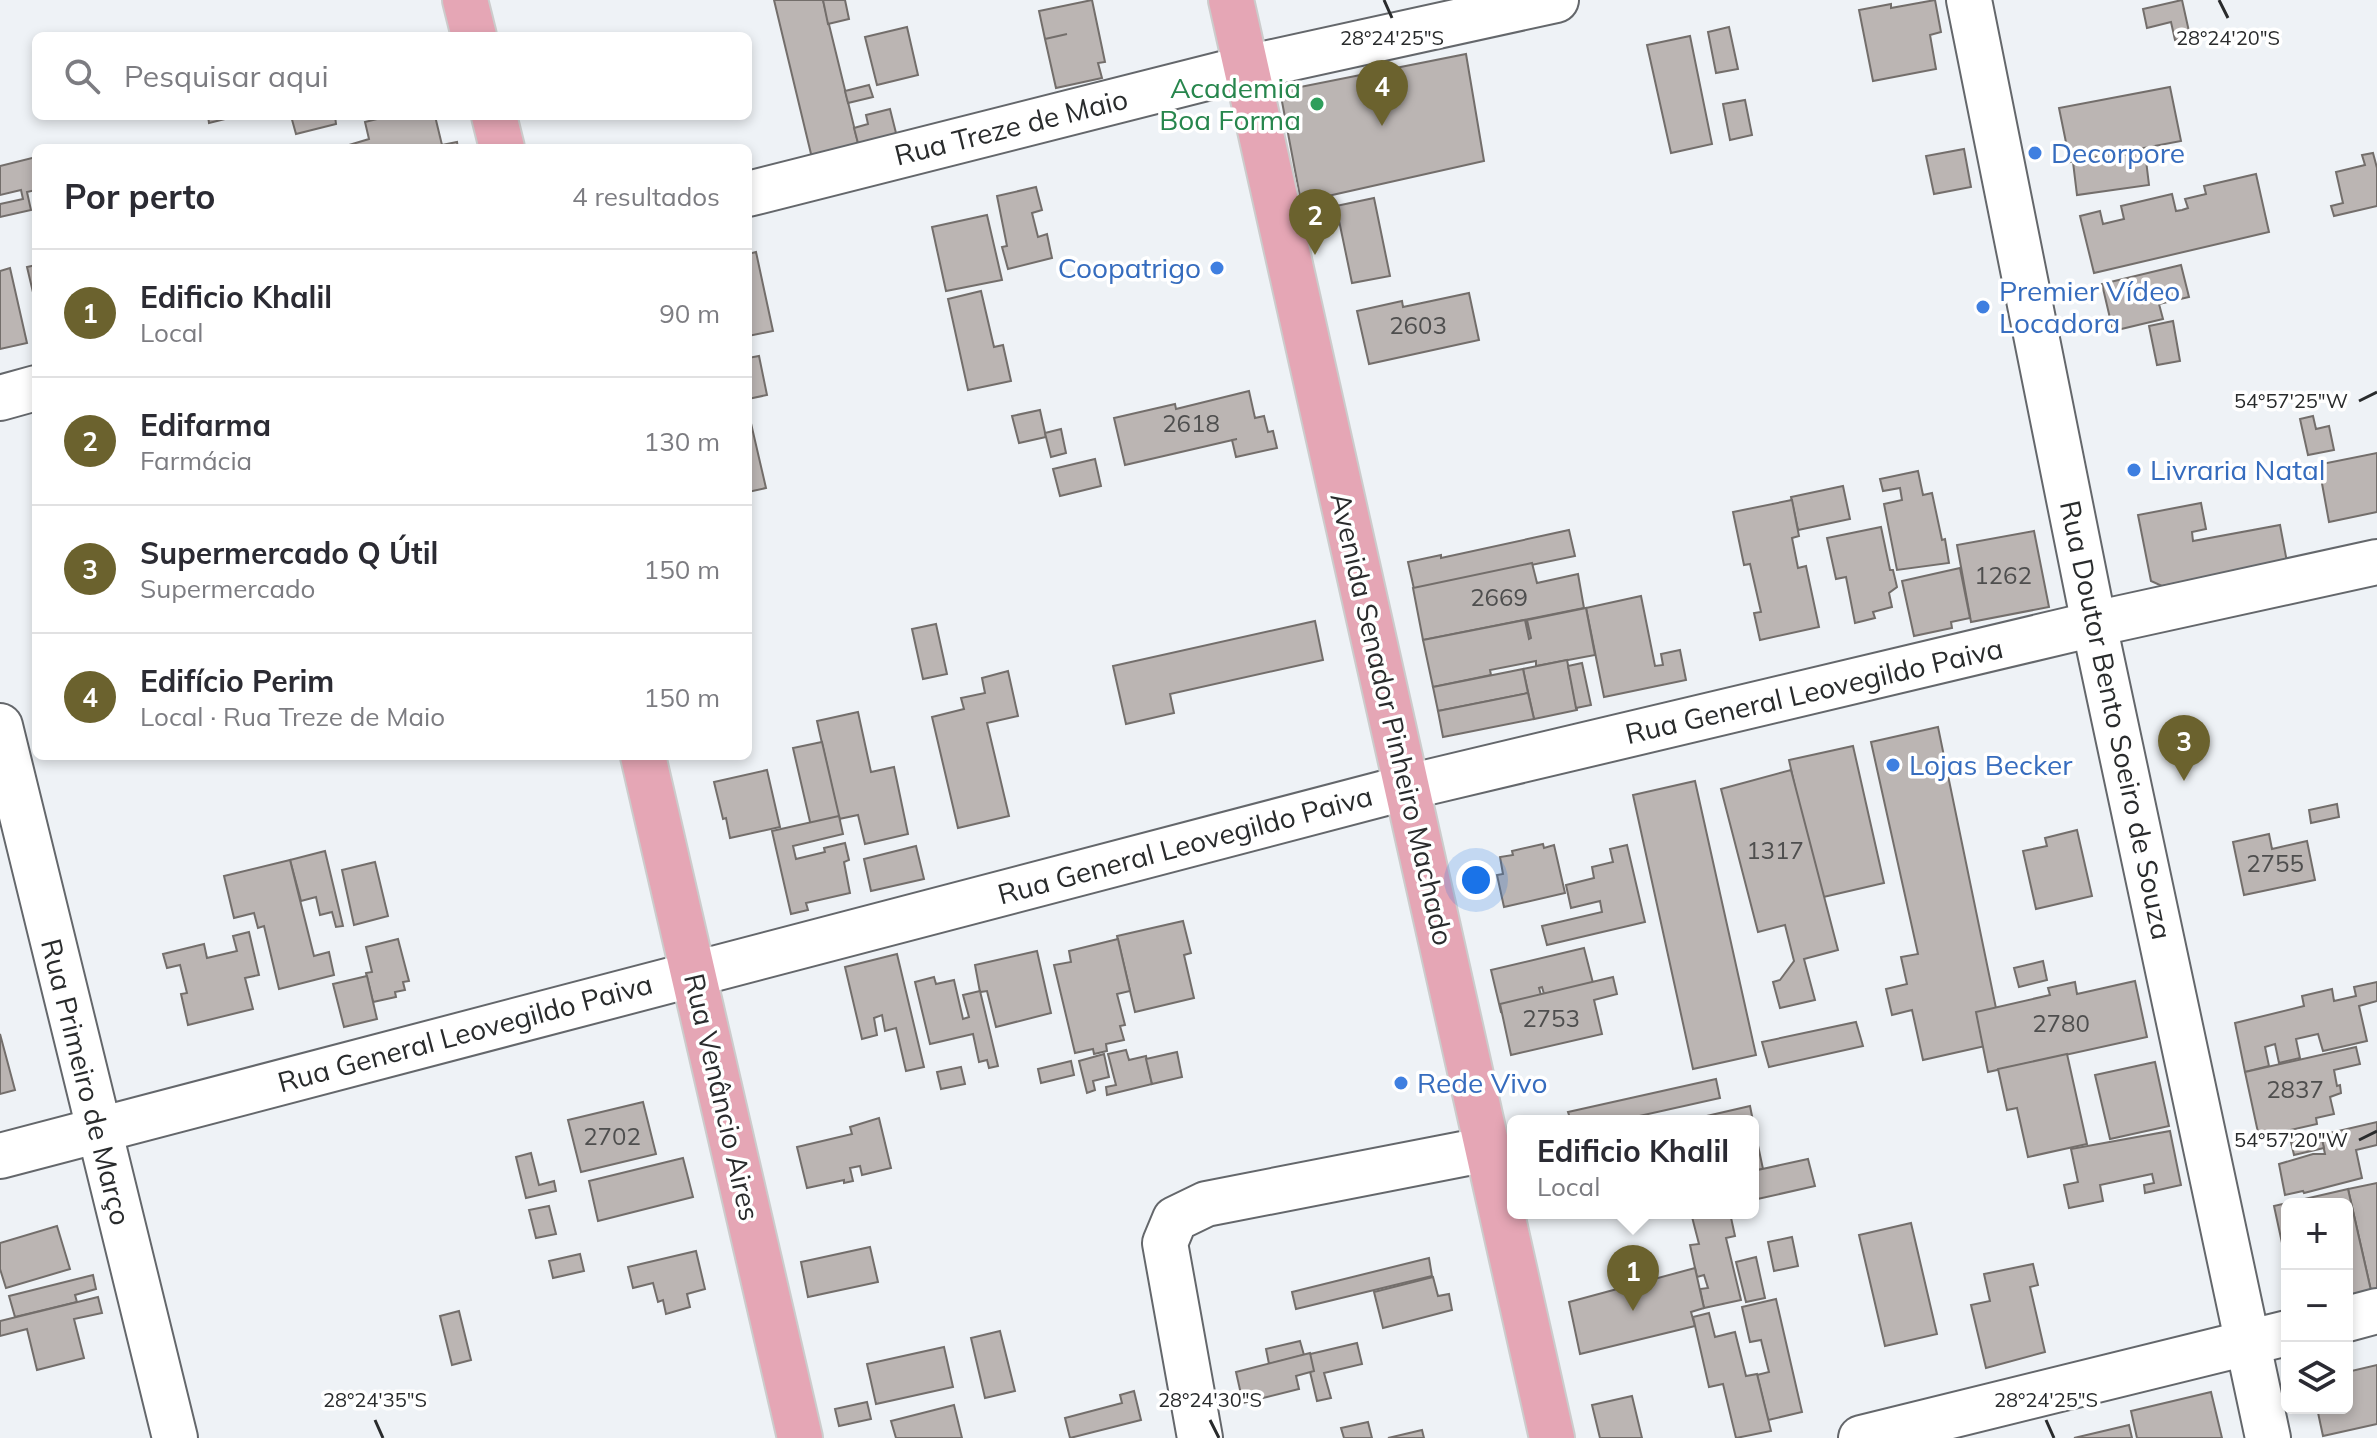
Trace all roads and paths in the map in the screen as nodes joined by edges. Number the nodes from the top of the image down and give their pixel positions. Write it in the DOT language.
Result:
graph roads {
  1 [pos="465,0"];
  2 [pos="1231,0"];
  3 [pos="1556,0"];
  4 [pos="1969,0"];
  5 [pos="473,32"];
  6 [pos="1246,68"];
  7 [pos="495,120"];
  8 [pos="501,144"];
  9 [pos="752,193"];
  10 [pos="32,389"];
  11 [pos="0,398"];
  12 [pos="2377,562"];
  13 [pos="2094,624"];
  14 [pos="0,726"];
  15 [pos="644,760"];
  16 [pos="1408,787"];
  17 [pos="693,974"];
  18 [pos="97,1129"];
  19 [pos="1488,1149"];
  20 [pos="0,1156"];
  21 [pos="2377,1311"];
  22 [pos="2353,1317"];
  23 [pos="2267,1338"];
  24 [pos="175,1438"];
  25 [pos="800,1438"];
  26 [pos="1200,1438"];
  27 [pos="1552,1438"];
  28 [pos="1861,1438"];
  29 [pos="2268,1438"];
  1 -- 5 [label="main road"];
  2 -- 6 [label="main road, Avenida Senador Pinheiro Machado"];
  3 -- 6 [label="street, Rua Treze de Maio"];
  4 -- 13 [label="street, Rua Doutor Bento Soeiro de Souza"];
  6 -- 9 [label="street, Rua Treze de Maio"];
  6 -- 16 [label="main road, Avenida Senador Pinheiro Machado"];
  7 -- 8 [label="main road"];
  10 -- 11 [label="street"];
  12 -- 13 [label="street, Rua General Leovegildo Paiva"];
  13 -- 16 [label="street, Rua General Leovegildo Paiva"];
  13 -- 23 [label="street, Rua Doutor Bento Soeiro de Souza"];
  14 -- 18 [label="street, Rua Primeiro de Março"];
  15 -- 17 [label="main road, Rua Venâncio Aires"];
  16 -- 17 [label="street, Rua General Leovegildo Paiva"];
  16 -- 19 [label="main road, Avenida Senador Pinheiro Machado"];
  17 -- 18 [label="street, Rua General Leovegildo Paiva"];
  17 -- 25 [label="main road, Rua Venâncio Aires"];
  18 -- 20 [label="street, Rua General Leovegildo Paiva"];
  18 -- 24 [label="street, Rua Primeiro de Março"];
  19 -- 26 [label="street"];
  19 -- 27 [label="main road, Avenida Senador Pinheiro Machado"];
  21 -- 22 [label="street"];
  23 -- 28 [label="street"];
  23 -- 29 [label="street, Rua Doutor Bento Soeiro de Souza"];
}
